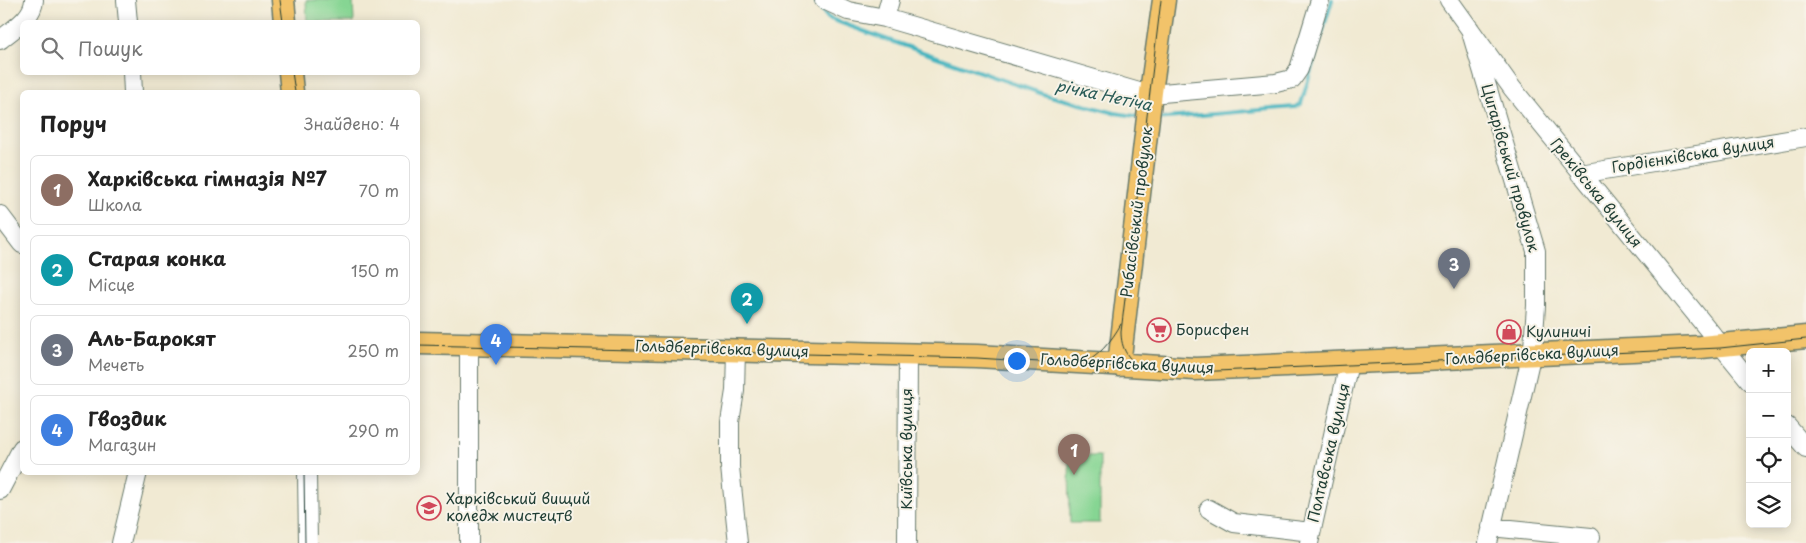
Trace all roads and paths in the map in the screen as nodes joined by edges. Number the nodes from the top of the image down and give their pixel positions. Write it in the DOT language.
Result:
graph roads {
  1 [pos="34,0"];
  2 [pos="126,0"];
  3 [pos="283,0"];
  4 [pos="824,0"];
  5 [pos="890,0"];
  6 [pos="1164,0"];
  7 [pos="1320,0"];
  8 [pos="1450,0"];
  9 [pos="885,18"];
  10 [pos="23,20"];
  11 [pos="128,20"];
  12 [pos="285,20"];
  13 [pos="20,23"];
  14 [pos="1470,30"];
  15 [pos="0,40"];
  16 [pos="132,75"];
  17 [pos="290,75"];
  18 [pos="133,90"];
  19 [pos="292,90"];
  20 [pos="1150,92"];
  21 [pos="1806,137"];
  22 [pos="1580,174"];
  23 [pos="2,222"];
  24 [pos="20,242"];
  25 [pos="1806,337"];
  26 [pos="420,343"];
  27 [pos="469,345"];
  28 [pos="1720,346"];
  29 [pos="736,350"];
  30 [pos="908,354"];
  31 [pos="1532,356"];
  32 [pos="1349,363"];
  33 [pos="1119,365"];
  34 [pos="1746,376"];
  35 [pos="1791,431"];
  36 [pos="1806,448"];
  37 [pos="20,452"];
  38 [pos="137,475"];
  39 [pos="308,475"];
  40 [pos="0,490"];
  41 [pos="1209,509"];
  42 [pos="1489,535"];
  43 [pos="1591,537"];
  44 [pos="1310,538"];
  45 [pos="121,543"];
  46 [pos="308,543"];
  47 [pos="469,543"];
  48 [pos="738,543"];
  49 [pos="907,543"];
  1 -- 10 [label="street"];
  2 -- 11 [label="street"];
  3 -- 12 [label="main road"];
  4 -- 9 [label="street"];
  5 -- 9 [label="street"];
  6 -- 20 [label="main road, Рибасівський провулок"];
  7 -- 20 [label="street"];
  8 -- 14 [label="street, Греківська вулиця"];
  9 -- 20 [label="street"];
  13 -- 15 [label="street"];
  14 -- 22 [label="street, Греківська вулиця"];
  14 -- 31 [label="street, Цигарівський провулок"];
  16 -- 18 [label="street"];
  17 -- 19 [label="main road"];
  20 -- 33 [label="main road, Рибасівський провулок"];
  21 -- 22 [label="street, Гордієнківська вулиця"];
  22 -- 28 [label="street, Греківська вулиця"];
  23 -- 24 [label="street"];
  25 -- 28 [label="main road, Гольдбергівська вулиця"];
  26 -- 27 [label="main road, Гольдбергівська вулиця"];
  27 -- 29 [label="main road, Гольдбергівська вулиця"];
  27 -- 47 [label="street"];
  28 -- 31 [label="main road, Гольдбергівська вулиця"];
  28 -- 34 [label="street, Греківська вулиця"];
  29 -- 30 [label="main road, Гольдбергівська вулиця"];
  29 -- 48 [label="street"];
  30 -- 33 [label="main road, Гольдбергівська вулиця"];
  30 -- 49 [label="street, Київська вулиця"];
  31 -- 32 [label="main road, Гольдбергівська вулиця"];
  31 -- 42 [label="street, Цигарівський провулок"];
  32 -- 33 [label="main road, Гольдбергівська вулиця"];
  32 -- 44 [label="street, Полтавська вулиця"];
  35 -- 36 [label="street"];
  37 -- 40 [label="street"];
  38 -- 45 [label="street"];
  39 -- 46 [label="street"];
  41 -- 44 [label="street"];
  42 -- 43 [label="street"];
}
